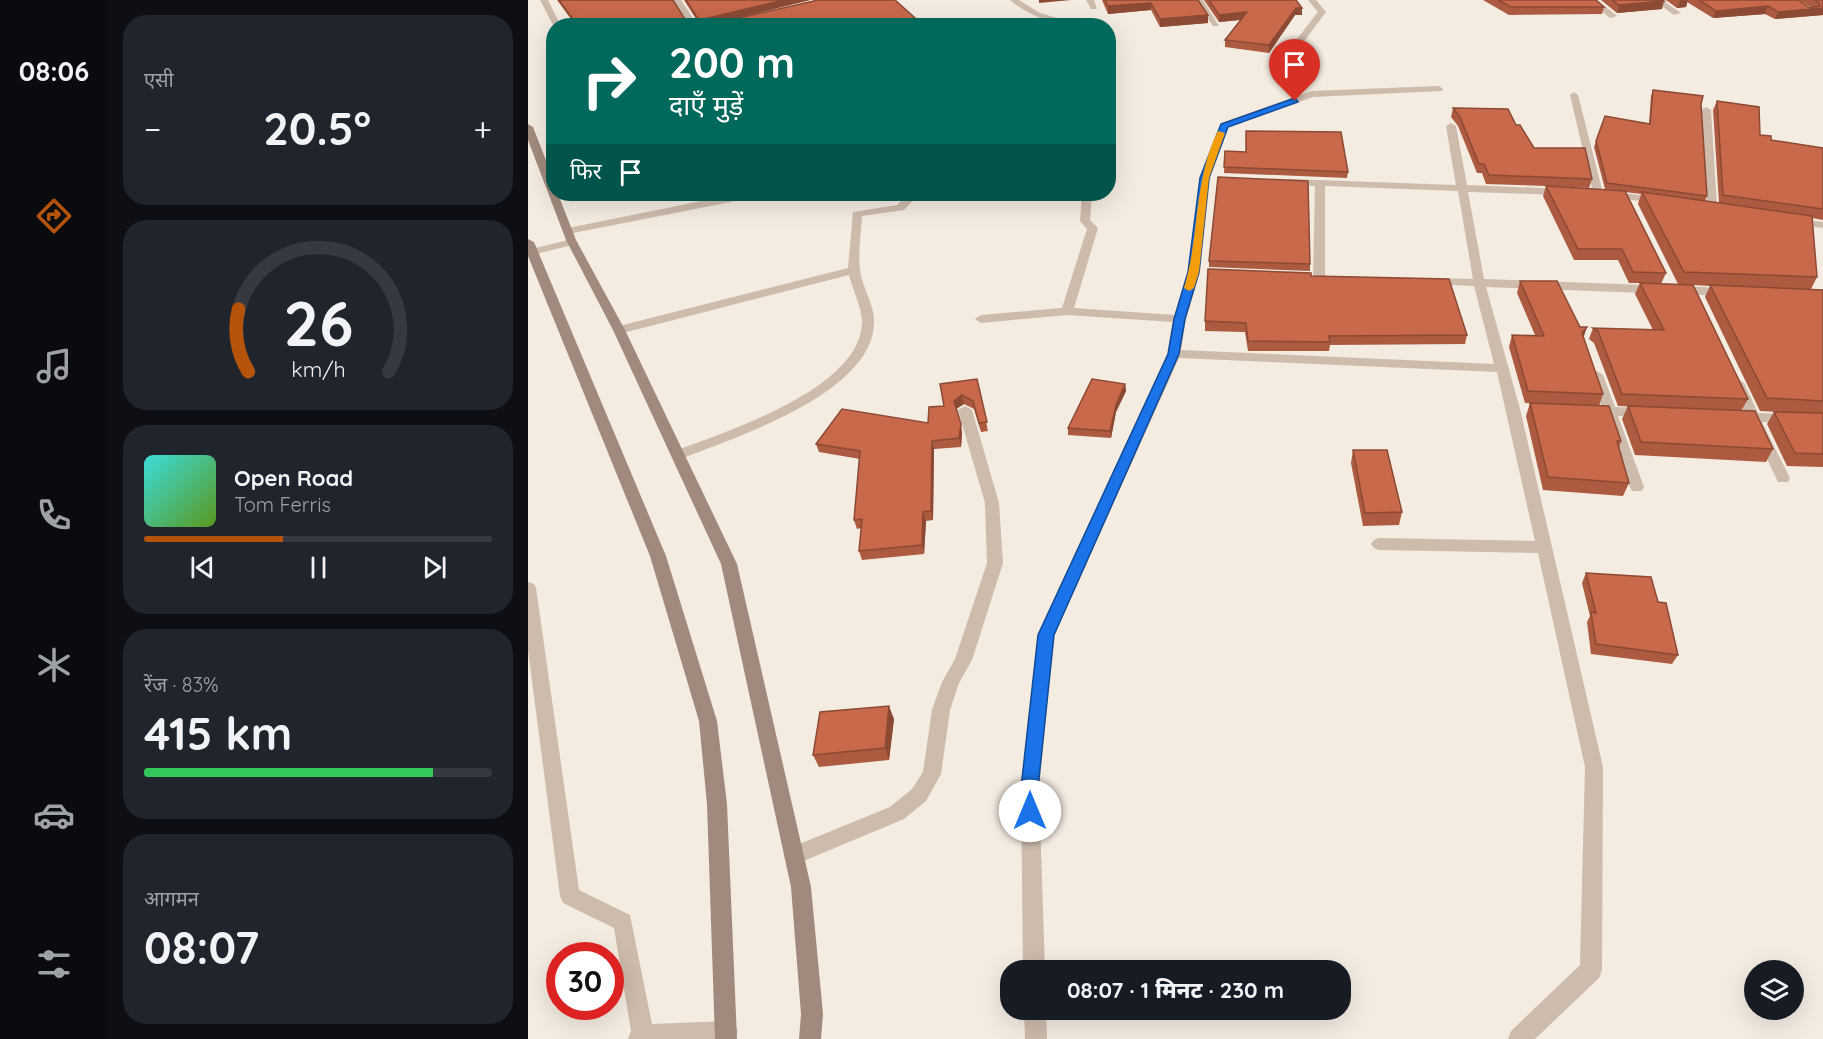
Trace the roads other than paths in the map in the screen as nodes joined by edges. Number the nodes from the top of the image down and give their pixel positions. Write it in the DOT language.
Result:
graph roads {
  1 [pos="543,0"];
  2 [pos="677,0"];
  3 [pos="1014,0"];
  4 [pos="1199,0"];
  5 [pos="1312,0"];
  6 [pos="1592,0"];
  7 [pos="1658,0"];
  8 [pos="1677,14"];
  9 [pos="1613,16"];
  10 [pos="553,18"];
  11 [pos="689,18"];
  12 [pos="1049,18"];
  13 [pos="1216,24"];
  14 [pos="1296,46"];
  15 [pos="1439,89"];
  16 [pos="1574,95"];
  17 [pos="1706,110"];
  18 [pos="1451,126"];
  19 [pos="528,127"];
  20 [pos="546,160"];
  21 [pos="1274,181"];
  22 [pos="1320,183"];
  23 [pos="1462,189"];
  24 [pos="1587,192"];
  25 [pos="559,201"];
  26 [pos="722,201"];
  27 [pos="907,201"];
  28 [pos="1086,201"];
  29 [pos="1669,202"];
  30 [pos="1712,207"];
  31 [pos="1779,218"];
  32 [pos="1823,225"];
  33 [pos="570,236"];
  34 [pos="529,249"];
  35 [pos="854,270"];
  36 [pos="1319,277"];
  37 [pos="1422,280"];
  38 [pos="1479,282"];
  39 [pos="1740,293"];
  40 [pos="1067,311"];
  41 [pos="981,319"];
  42 [pos="1180,319"];
  43 [pos="619,330"];
  44 [pos="1173,354"];
  45 [pos="1594,366"];
  46 [pos="1502,368"];
  47 [pos="1733,375"];
  48 [pos="965,410"];
  49 [pos="1577,410"];
  50 [pos="1610,411"];
  51 [pos="1654,413"];
  52 [pos="1720,415"];
  53 [pos="1754,417"];
  54 [pos="1823,420"];
  55 [pos="678,455"];
  56 [pos="1783,478"];
  57 [pos="1637,487"];
  58 [pos="1379,544"];
  59 [pos="1544,547"];
  60 [pos="528,588"];
  61 [pos="794,856"];
  62 [pos="1034,960"];
  63 [pos="1035,1020"];
  64 [pos="727,1035"];
  65 [pos="641,1038"];
  66 [pos="810,1039"];
  67 [pos="1036,1039"];
  68 [pos="1520,1039"];
  1 -- 10 [label="street"];
  2 -- 11 [label="street"];
  3 -- 12 [label="street"];
  4 -- 13 [label="street"];
  5 -- 14 [label="street"];
  6 -- 9 [label="street"];
  7 -- 8 [label="street"];
  15 -- 42 [label="street"];
  16 -- 24 [label="street"];
  17 -- 30 [label="street"];
  18 -- 23 [label="street"];
  19 -- 20 [label="main road"];
  21 -- 22 [label="street"];
  22 -- 23 [label="street"];
  22 -- 36 [label="street"];
  23 -- 24 [label="street"];
  23 -- 38 [label="street"];
  24 -- 29 [label="street"];
  25 -- 33 [label="main road"];
  26 -- 33 [label="street"];
  27 -- 35 [label="street"];
  28 -- 40 [label="street"];
  31 -- 32 [label="street"];
  33 -- 34 [label="street"];
  33 -- 43 [label="main road"];
  34 -- 64 [label="main road"];
  35 -- 43 [label="street"];
  35 -- 55 [label="street"];
  37 -- 38 [label="street"];
  38 -- 39 [label="street"];
  38 -- 46 [label="street"];
  40 -- 41 [label="street"];
  40 -- 42 [label="street"];
  42 -- 44 [label="street"];
  43 -- 55 [label="main road"];
  44 -- 46 [label="street"];
  44 -- 62 [label="street"];
  45 -- 50 [label="street"];
  46 -- 59 [label="street"];
  47 -- 53 [label="street"];
  48 -- 61 [label="street"];
  49 -- 50 [label="street"];
  50 -- 51 [label="street"];
  50 -- 57 [label="street"];
  52 -- 53 [label="street"];
  53 -- 54 [label="street"];
  53 -- 56 [label="street"];
  55 -- 61 [label="main road"];
  58 -- 59 [label="street"];
  59 -- 68 [label="street"];
  60 -- 65 [label="street"];
  61 -- 66 [label="main road"];
  63 -- 67 [label="street"];
  64 -- 65 [label="street"];
}
